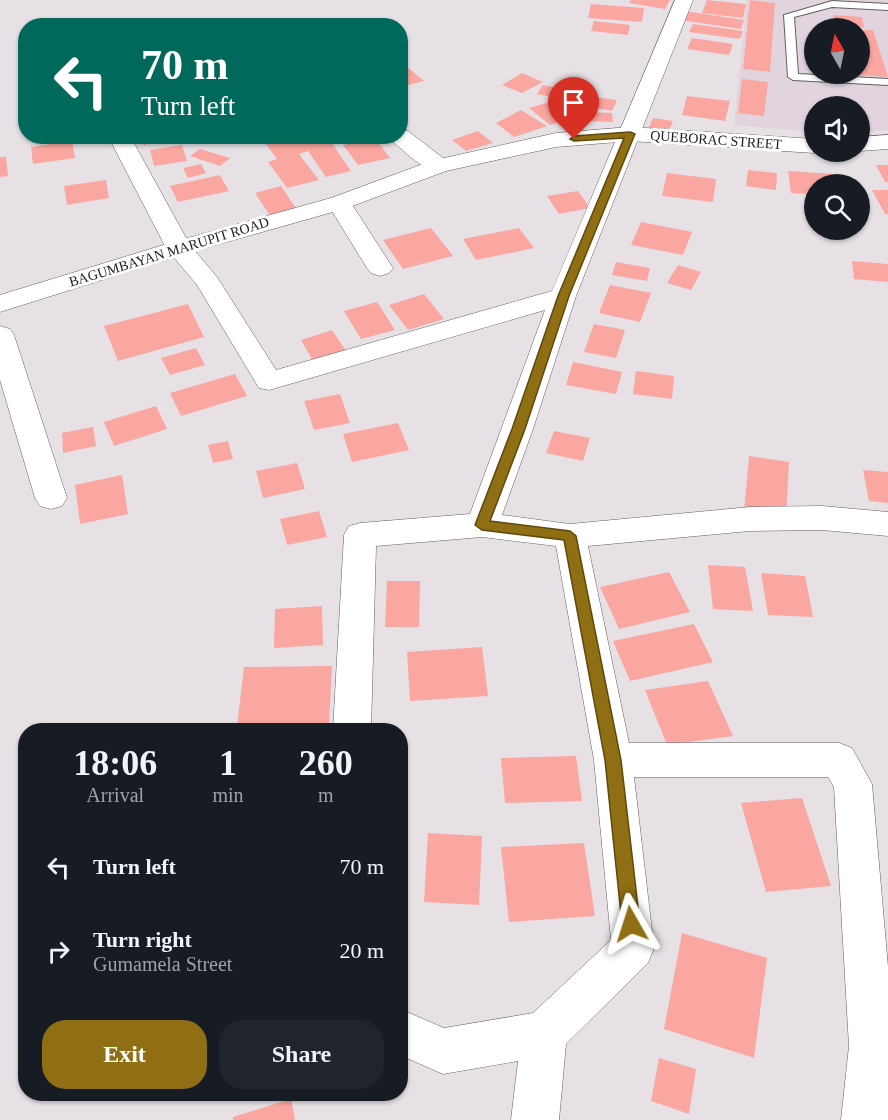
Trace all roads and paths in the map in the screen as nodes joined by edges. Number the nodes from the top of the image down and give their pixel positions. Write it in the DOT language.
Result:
graph roads {
  1 [pos="684,0"];
  2 [pos="888,7"];
  3 [pos="888,82"];
  4 [pos="630,134"];
  5 [pos="408,142"];
  6 [pos="888,142"];
  7 [pos="870,143"];
  8 [pos="122,144"];
  9 [pos="804,146"];
  10 [pos="439,166"];
  11 [pos="339,203"];
  12 [pos="179,248"];
  13 [pos="380,268"];
  14 [pos="563,296"];
  15 [pos="0,304"];
  16 [pos="0,335"];
  17 [pos="51,498"];
  18 [pos="888,524"];
  19 [pos="482,525"];
  20 [pos="570,536"];
  21 [pos="352,723"];
  22 [pos="613,760"];
  23 [pos="544,1034"];
  24 [pos="408,1035"];
  25 [pos="535,1120"];
  26 [pos="865,1120"];
  1 -- 4 [label="street"];
  2 -- 3 [label="lane"];
  4 -- 9 [label="street, QUEBORAC STREET"];
  4 -- 10 [label="street, QUEBORAC STREET"];
  4 -- 14 [label="street"];
  5 -- 10 [label="street"];
  6 -- 7 [label="street"];
  8 -- 12 [label="street"];
  10 -- 11 [label="street, QUEBORAC STREET"];
  11 -- 12 [label="street, BAGUMBAYAN MARUPIT ROAD"];
  11 -- 13 [label="street"];
  12 -- 14 [label="street"];
  12 -- 15 [label="street, BAGUMBAYAN MARUPIT ROAD"];
  14 -- 19 [label="street"];
  16 -- 17 [label="street"];
  18 -- 20 [label="street"];
  19 -- 20 [label="street"];
  19 -- 21 [label="street"];
  20 -- 22 [label="street"];
  22 -- 23 [label="street"];
  22 -- 26 [label="street"];
  23 -- 24 [label="street"];
  23 -- 25 [label="street"];
}
